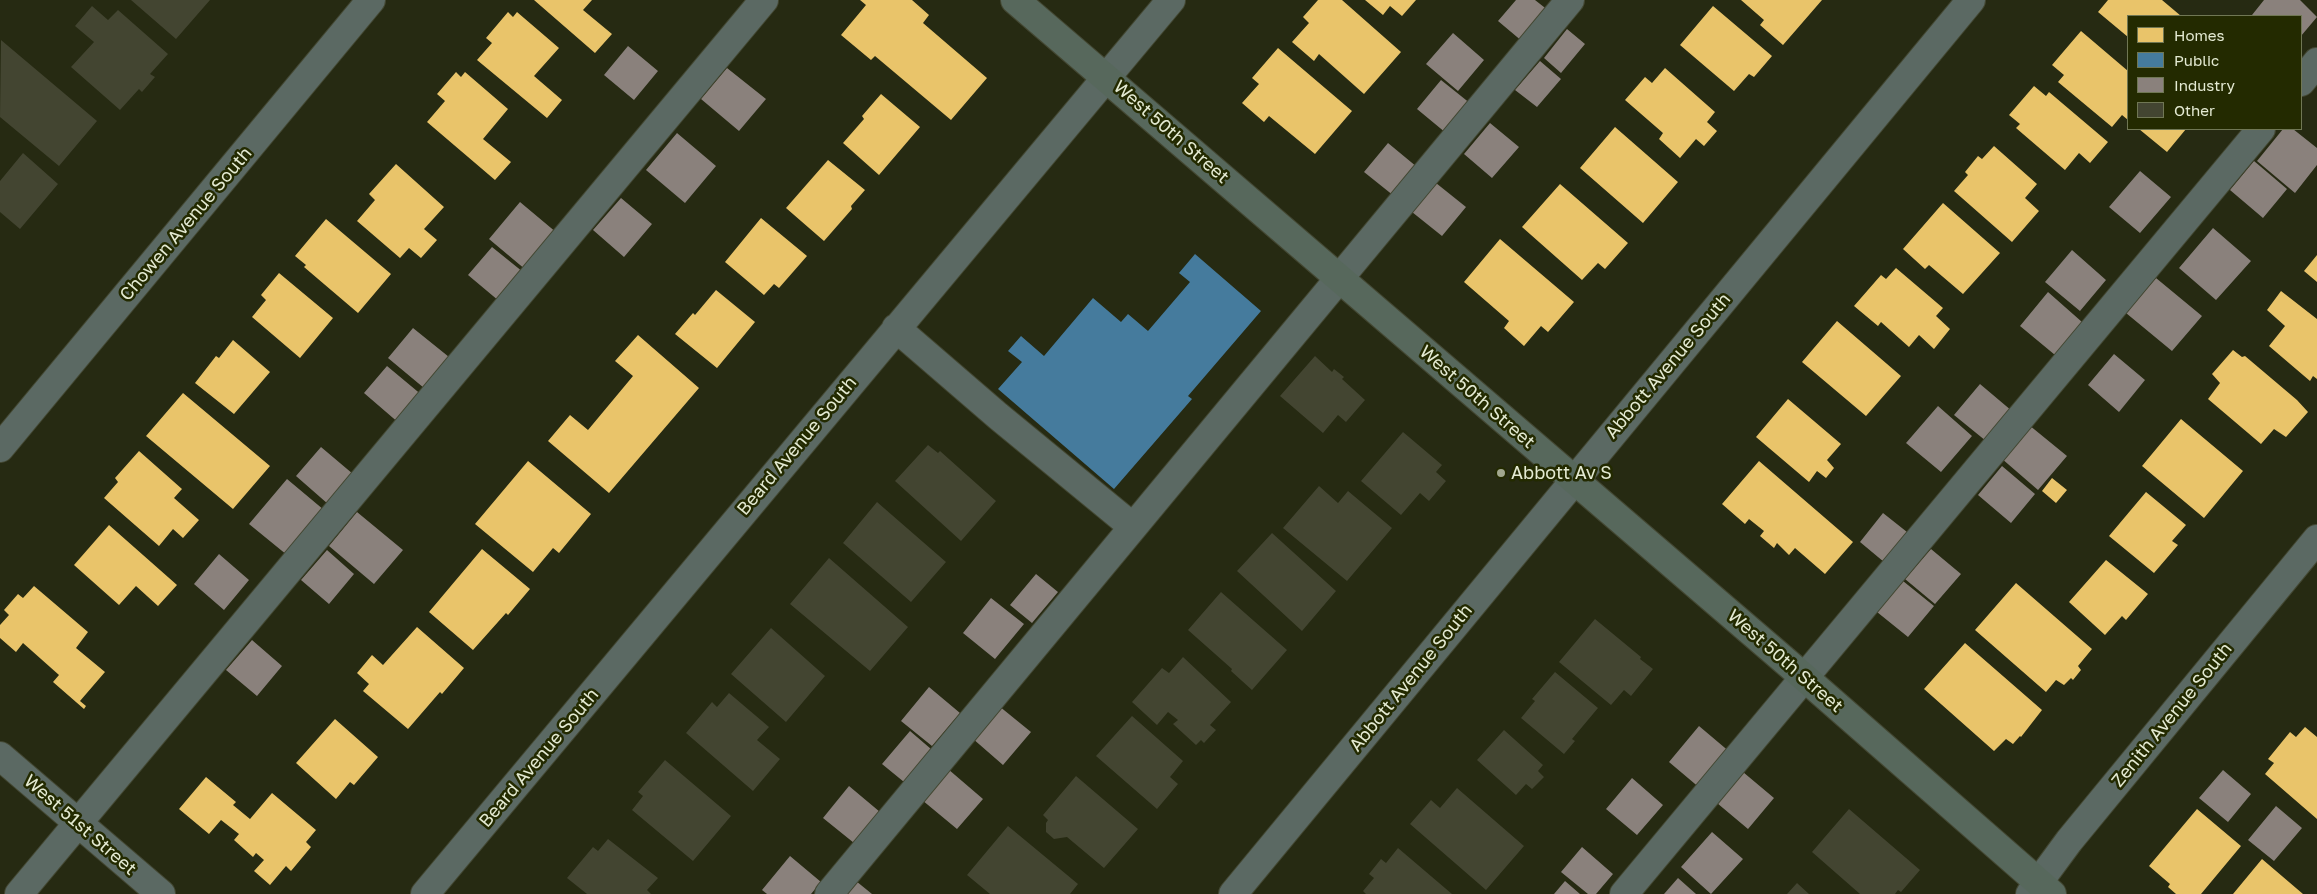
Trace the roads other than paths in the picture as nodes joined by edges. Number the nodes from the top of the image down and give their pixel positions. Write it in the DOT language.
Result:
graph roads {
  1 [pos="371,0"];
  2 [pos="764,0"];
  3 [pos="1015,0"];
  4 [pos="1171,0"];
  5 [pos="1570,0"];
  6 [pos="1971,0"];
  7 [pos="2317,62"];
  8 [pos="1106,76"];
  9 [pos="2302,81"];
  10 [pos="2260,130"];
  11 [pos="1340,278"];
  12 [pos="896,328"];
  13 [pos="0,448"];
  14 [pos="1574,480"];
  15 [pos="1133,527"];
  16 [pos="2317,539"];
  17 [pos="1805,678"];
  18 [pos="0,756"];
  19 [pos="78,823"];
  20 [pos="2040,890"];
  21 [pos="19,894"];
  22 [pos="161,894"];
  23 [pos="425,894"];
  24 [pos="829,894"];
  25 [pos="1233,894"];
  26 [pos="1624,894"];
  1 -- 13 [label="street, Chowen Avenue South"];
  2 -- 19 [label="street"];
  3 -- 8 [label="main road, West 50th Street"];
  4 -- 8 [label="street, Beard Avenue South"];
  5 -- 11 [label="street"];
  6 -- 14 [label="street, Abbott Avenue South"];
  7 -- 9 [label="street"];
  8 -- 11 [label="main road, West 50th Street"];
  8 -- 12 [label="street, Beard Avenue South"];
  10 -- 17 [label="street"];
  11 -- 14 [label="main road, West 50th Street"];
  11 -- 15 [label="street"];
  12 -- 15 [label="street"];
  12 -- 23 [label="street, Beard Avenue South"];
  14 -- 17 [label="main road, West 50th Street"];
  14 -- 25 [label="street, Abbott Avenue South"];
  15 -- 24 [label="street"];
  16 -- 20 [label="street, Zenith Avenue South"];
  17 -- 20 [label="main road, West 50th Street"];
  17 -- 26 [label="street"];
  18 -- 19 [label="street, West 51st Street"];
  19 -- 21 [label="street"];
  19 -- 22 [label="street, West 51st Street"];
}
